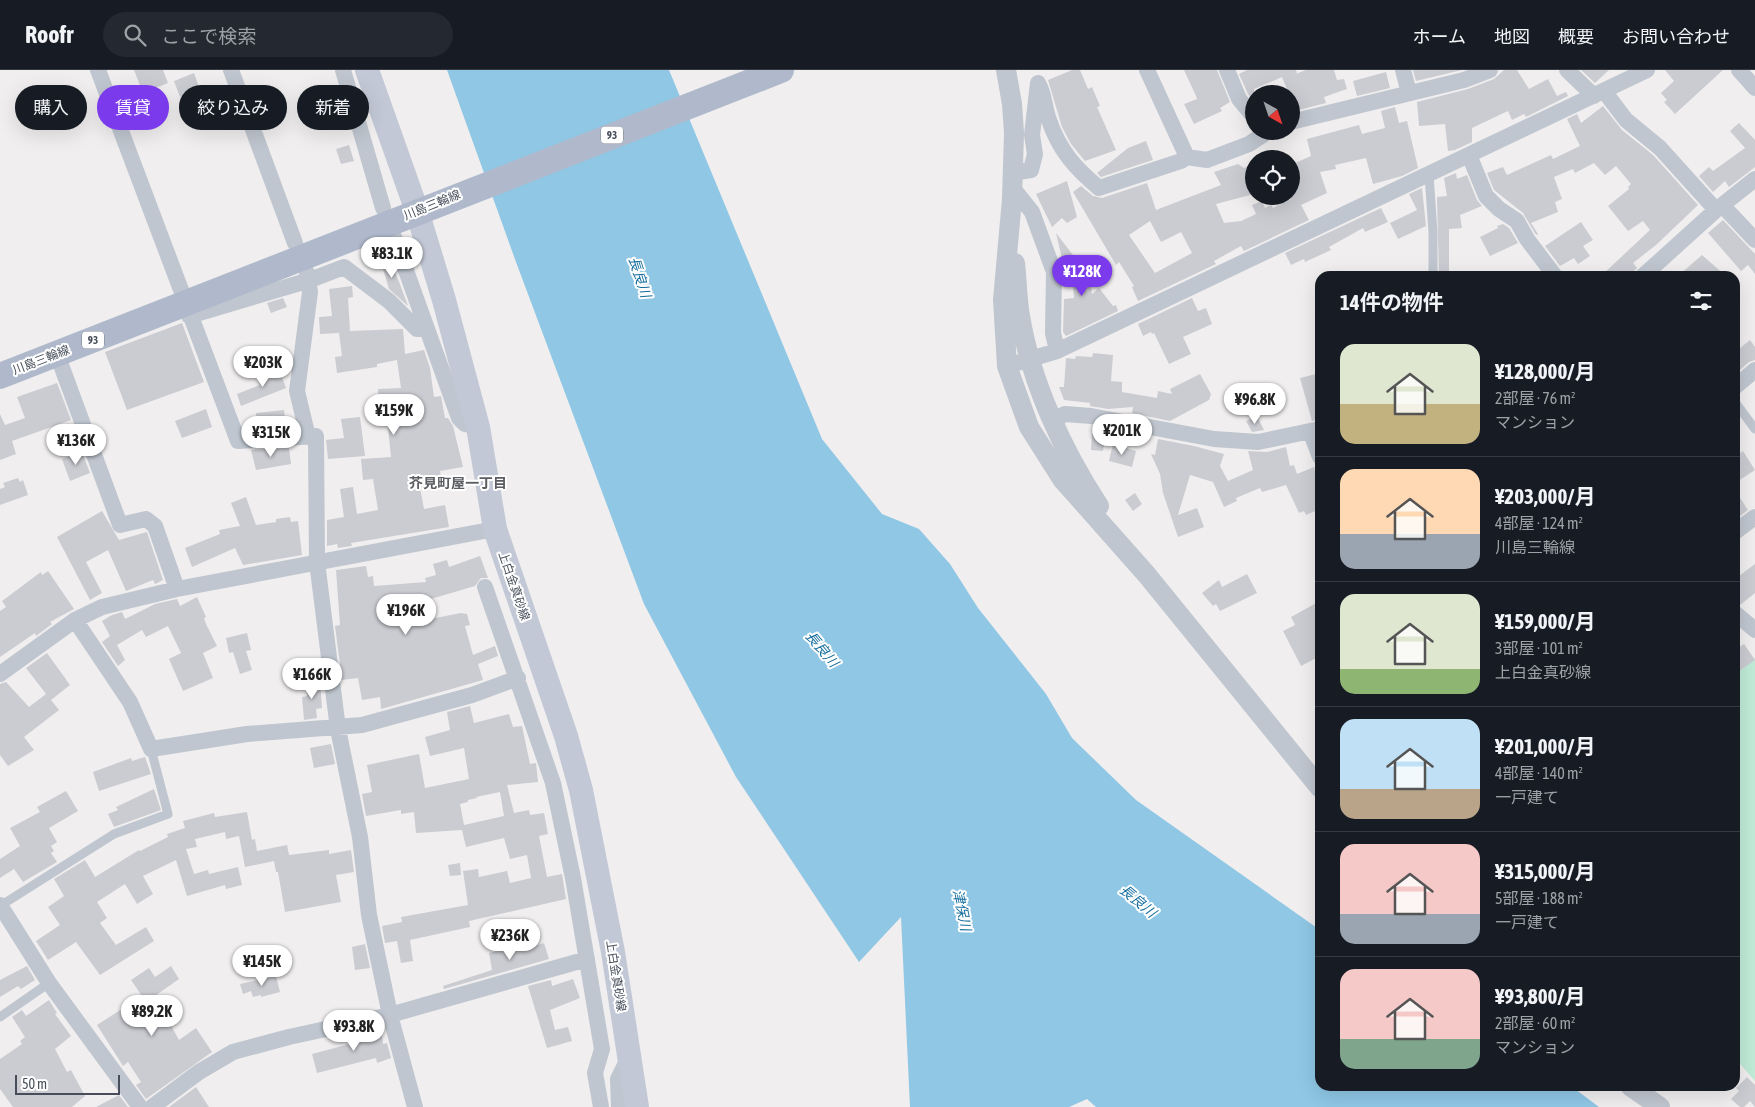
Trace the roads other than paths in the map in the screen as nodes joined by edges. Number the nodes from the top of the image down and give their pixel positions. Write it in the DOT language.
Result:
graph roads {
  1 [pos="98,70"];
  2 [pos="231,70"];
  3 [pos="343,70"];
  4 [pos="367,70"];
  5 [pos="781,70"];
  6 [pos="1006,70"];
  7 [pos="1147,70"];
  8 [pos="1227,70"];
  9 [pos="1403,70"];
  10 [pos="1490,70"];
  11 [pos="1567,70"];
  12 [pos="1647,70"];
  13 [pos="1739,70"];
  14 [pos="1755,88"];
  15 [pos="1409,93"];
  16 [pos="1599,93"];
  17 [pos="1245,107"];
  18 [pos="1300,120"];
  19 [pos="1255,140"];
  20 [pos="1469,155"];
  21 [pos="1187,157"];
  22 [pos="1428,175"];
  23 [pos="1755,179"];
  24 [pos="1012,186"];
  25 [pos="383,208"];
  26 [pos="1719,208"];
  27 [pos="417,211"];
  28 [pos="394,237"];
  29 [pos="1755,240"];
  30 [pos="295,243"];
  31 [pos="1433,271"];
  32 [pos="1551,271"];
  33 [pos="1649,271"];
  34 [pos="308,277"];
  35 [pos="187,310"];
  36 [pos="427,329"];
  37 [pos="1057,351"];
  38 [pos="57,354"];
  39 [pos="1032,360"];
  40 [pos="1007,366"];
  41 [pos="1755,370"];
  42 [pos="0,376"];
  43 [pos="1740,383"];
  44 [pos="1740,409"];
  45 [pos="1053,420"];
  46 [pos="478,427"];
  47 [pos="1755,429"];
  48 [pos="1315,430"];
  49 [pos="308,437"];
  50 [pos="1755,517"];
  51 [pos="1740,528"];
  52 [pos="495,529"];
  53 [pos="317,562"];
  54 [pos="1147,574"];
  55 [pos="486,587"];
  56 [pos="177,589"];
  57 [pos="1740,616"];
  58 [pos="75,620"];
  59 [pos="1755,630"];
  60 [pos="0,674"];
  61 [pos="518,678"];
  62 [pos="338,729"];
  63 [pos="151,749"];
  64 [pos="1315,782"];
  65 [pos="0,905"];
  66 [pos="587,959"];
  67 [pos="49,983"];
  68 [pos="390,1016"];
  69 [pos="0,1017"];
  70 [pos="629,1056"];
  71 [pos="1637,1091"];
  72 [pos="140,1107"];
  73 [pos="152,1107"];
  74 [pos="415,1107"];
  75 [pos="601,1107"];
  76 [pos="620,1107"];
  77 [pos="637,1107"];
  78 [pos="1660,1107"];
  1 -- 35 [label="street"];
  2 -- 30 [label="street"];
  3 -- 25 [label="street"];
  4 -- 27 [label="main road, 上白金真砂線"];
  5 -- 27 [label="main road, 川島三輪線 / 93"];
  6 -- 24 [label="street"];
  7 -- 21 [label="street"];
  8 -- 17 [label="street"];
  9 -- 15 [label="street"];
  10 -- 15 [label="street"];
  11 -- 16 [label="street"];
  12 -- 16 [label="street"];
  13 -- 14 [label="street"];
  15 -- 18 [label="street"];
  16 -- 20 [label="street"];
  16 -- 26 [label="street"];
  19 -- 21 [label="street"];
  20 -- 22 [label="street"];
  20 -- 32 [label="street"];
  21 -- 24 [label="street"];
  22 -- 31 [label="lane"];
  22 -- 37 [label="street"];
  23 -- 26 [label="street"];
  24 -- 37 [label="street"];
  24 -- 39 [label="street"];
  24 -- 40 [label="street"];
  26 -- 29 [label="street"];
  26 -- 33 [label="street"];
  27 -- 35 [label="main road, 川島三輪線 / 93"];
  27 -- 46 [label="main road, 上白金真砂線"];
  28 -- 36 [label="street"];
  34 -- 35 [label="street"];
  34 -- 36 [label="street"];
  34 -- 49 [label="street"];
  35 -- 38 [label="main road, 川島三輪線 / 93"];
  35 -- 49 [label="street"];
  36 -- 46 [label="street"];
  37 -- 39 [label="street"];
  38 -- 42 [label="main road, 川島三輪線 / 93"];
  38 -- 56 [label="street"];
  39 -- 40 [label="street"];
  39 -- 45 [label="street"];
  40 -- 54 [label="street"];
  41 -- 43 [label="street"];
  44 -- 47 [label="lane"];
  45 -- 48 [label="street"];
  45 -- 54 [label="street"];
  46 -- 52 [label="main road, 上白金真砂線"];
  49 -- 53 [label="street"];
  50 -- 51 [label="street"];
  52 -- 53 [label="street"];
  52 -- 70 [label="main road, 上白金真砂線"];
  53 -- 56 [label="street"];
  53 -- 62 [label="street"];
  54 -- 64 [label="street"];
  55 -- 61 [label="street"];
  56 -- 58 [label="street"];
  57 -- 59 [label="street"];
  58 -- 60 [label="street"];
  58 -- 63 [label="street"];
  61 -- 62 [label="street"];
  61 -- 66 [label="street"];
  62 -- 63 [label="street"];
  62 -- 68 [label="street"];
  63 -- 65 [label="lane"];
  65 -- 67 [label="street"];
  66 -- 68 [label="street"];
  66 -- 75 [label="street"];
  67 -- 69 [label="lane"];
  67 -- 72 [label="street"];
  68 -- 73 [label="street"];
  68 -- 74 [label="street"];
  70 -- 76 [label="street"];
  70 -- 77 [label="main road, 上白金真砂線"];
  71 -- 78 [label="street"];
}
